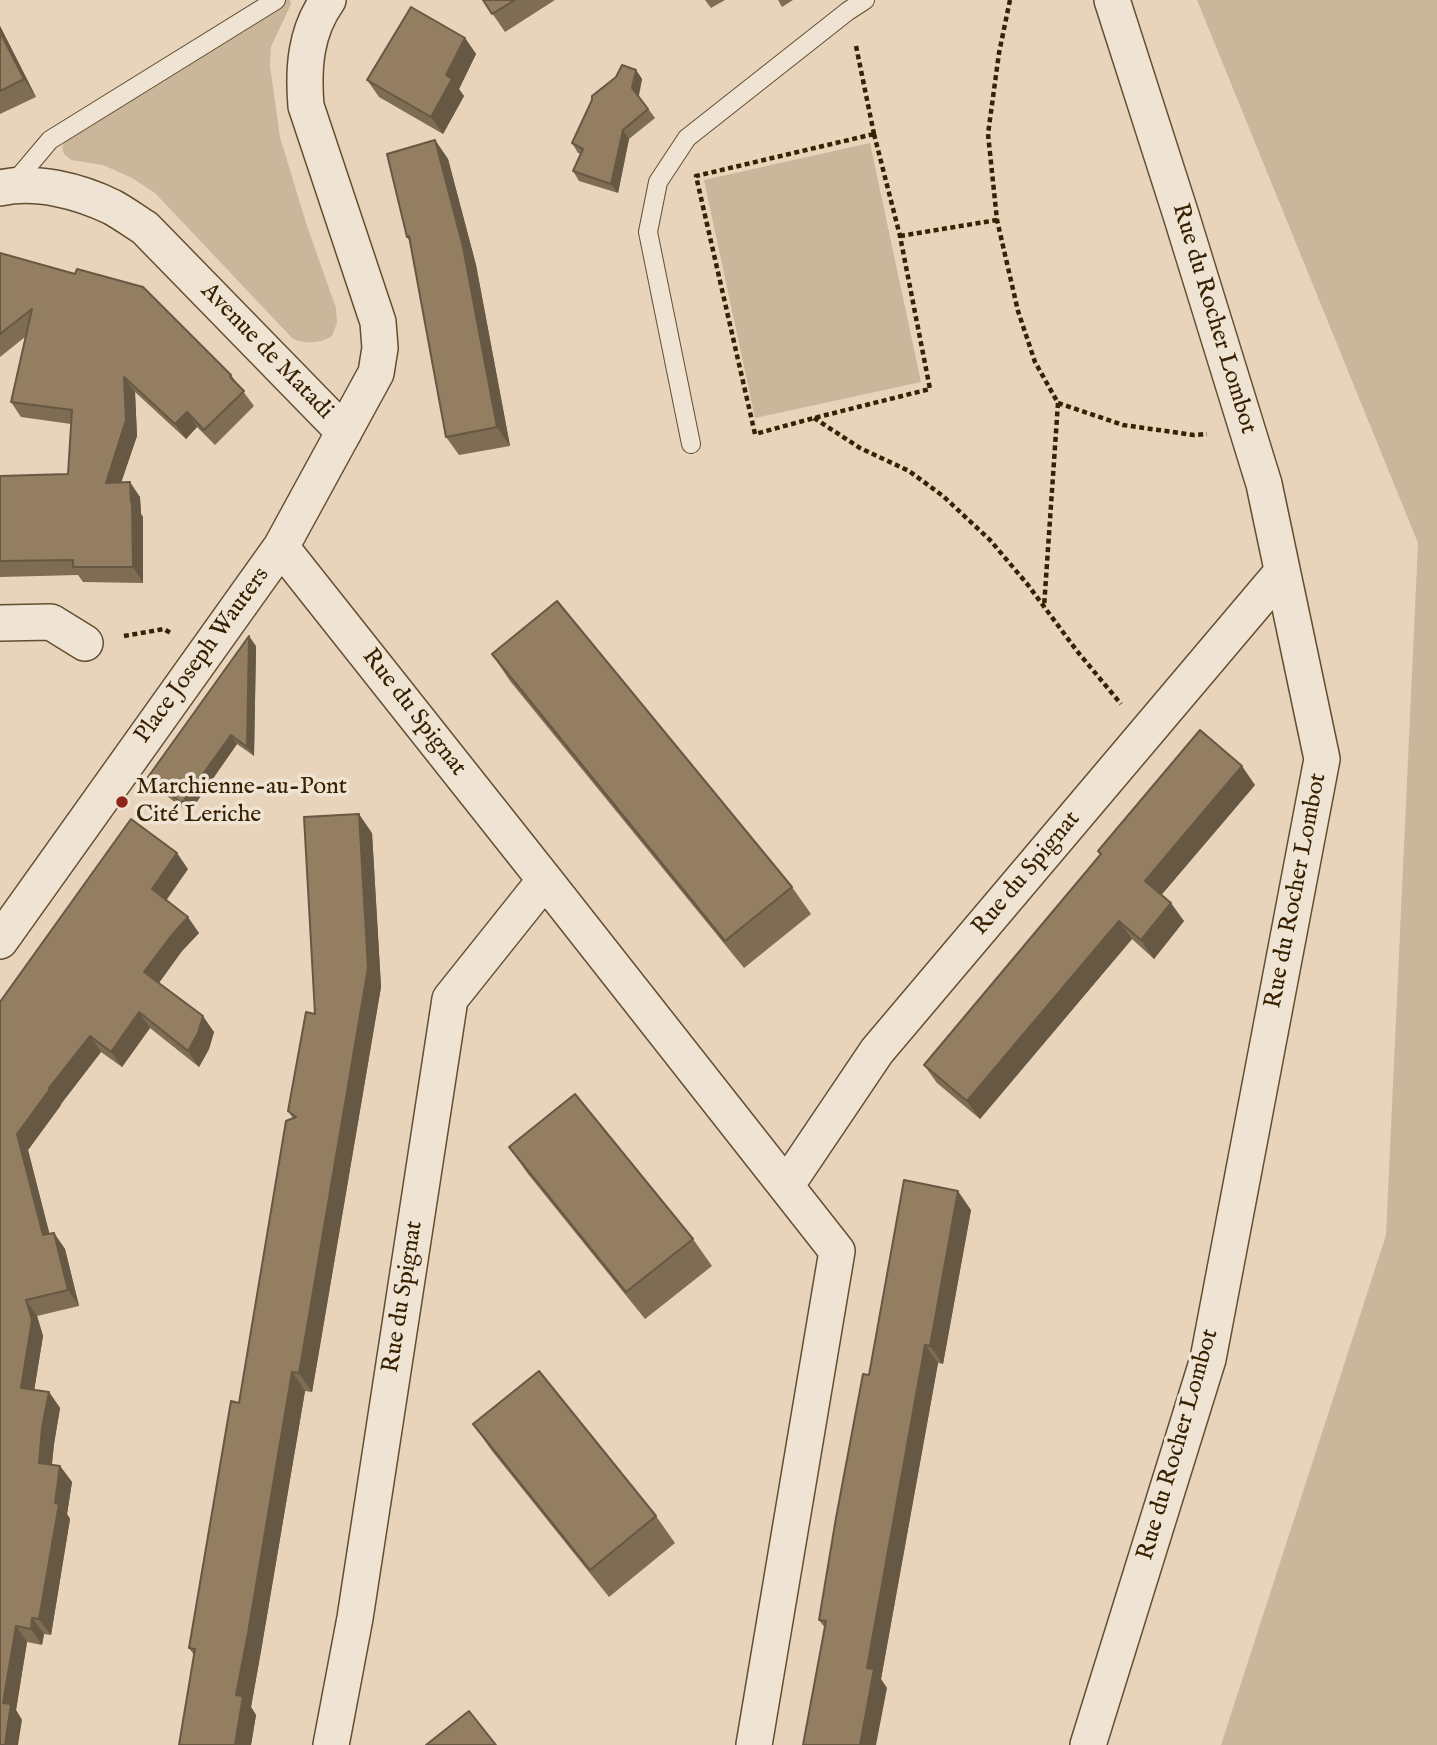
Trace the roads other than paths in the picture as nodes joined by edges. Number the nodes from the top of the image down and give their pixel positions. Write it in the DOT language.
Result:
graph roads {
  1 [pos="276,0"];
  2 [pos="328,0"];
  3 [pos="865,0"];
  4 [pos="1112,0"];
  5 [pos="6,187"];
  6 [pos="344,432"];
  7 [pos="691,444"];
  8 [pos="281,547"];
  9 [pos="1282,572"];
  10 [pos="0,623"];
  11 [pos="85,643"];
  12 [pos="545,880"];
  13 [pos="0,941"];
  14 [pos="786,1186"];
  15 [pos="331,1745"];
  16 [pos="754,1745"];
  17 [pos="1088,1745"];
  1 -- 5 [label="lane, Avenue de Matadi"];
  2 -- 6 [label="street, Avenue de Matadi"];
  3 -- 7 [label="lane"];
  4 -- 9 [label="street, Rue du Rocher Lombot"];
  5 -- 6 [label="street, Avenue de Matadi"];
  6 -- 8 [label="street, Place Joseph Wauters"];
  8 -- 12 [label="street, Rue du Spignat"];
  8 -- 13 [label="street, Place Joseph Wauters"];
  9 -- 14 [label="street, Rue du Spignat"];
  9 -- 17 [label="street, Rue du Rocher Lombot"];
  10 -- 11 [label="street"];
  12 -- 14 [label="street, Rue du Spignat"];
  12 -- 15 [label="street, Rue du Spignat"];
  14 -- 16 [label="street, Rue du Spignat"];
}
